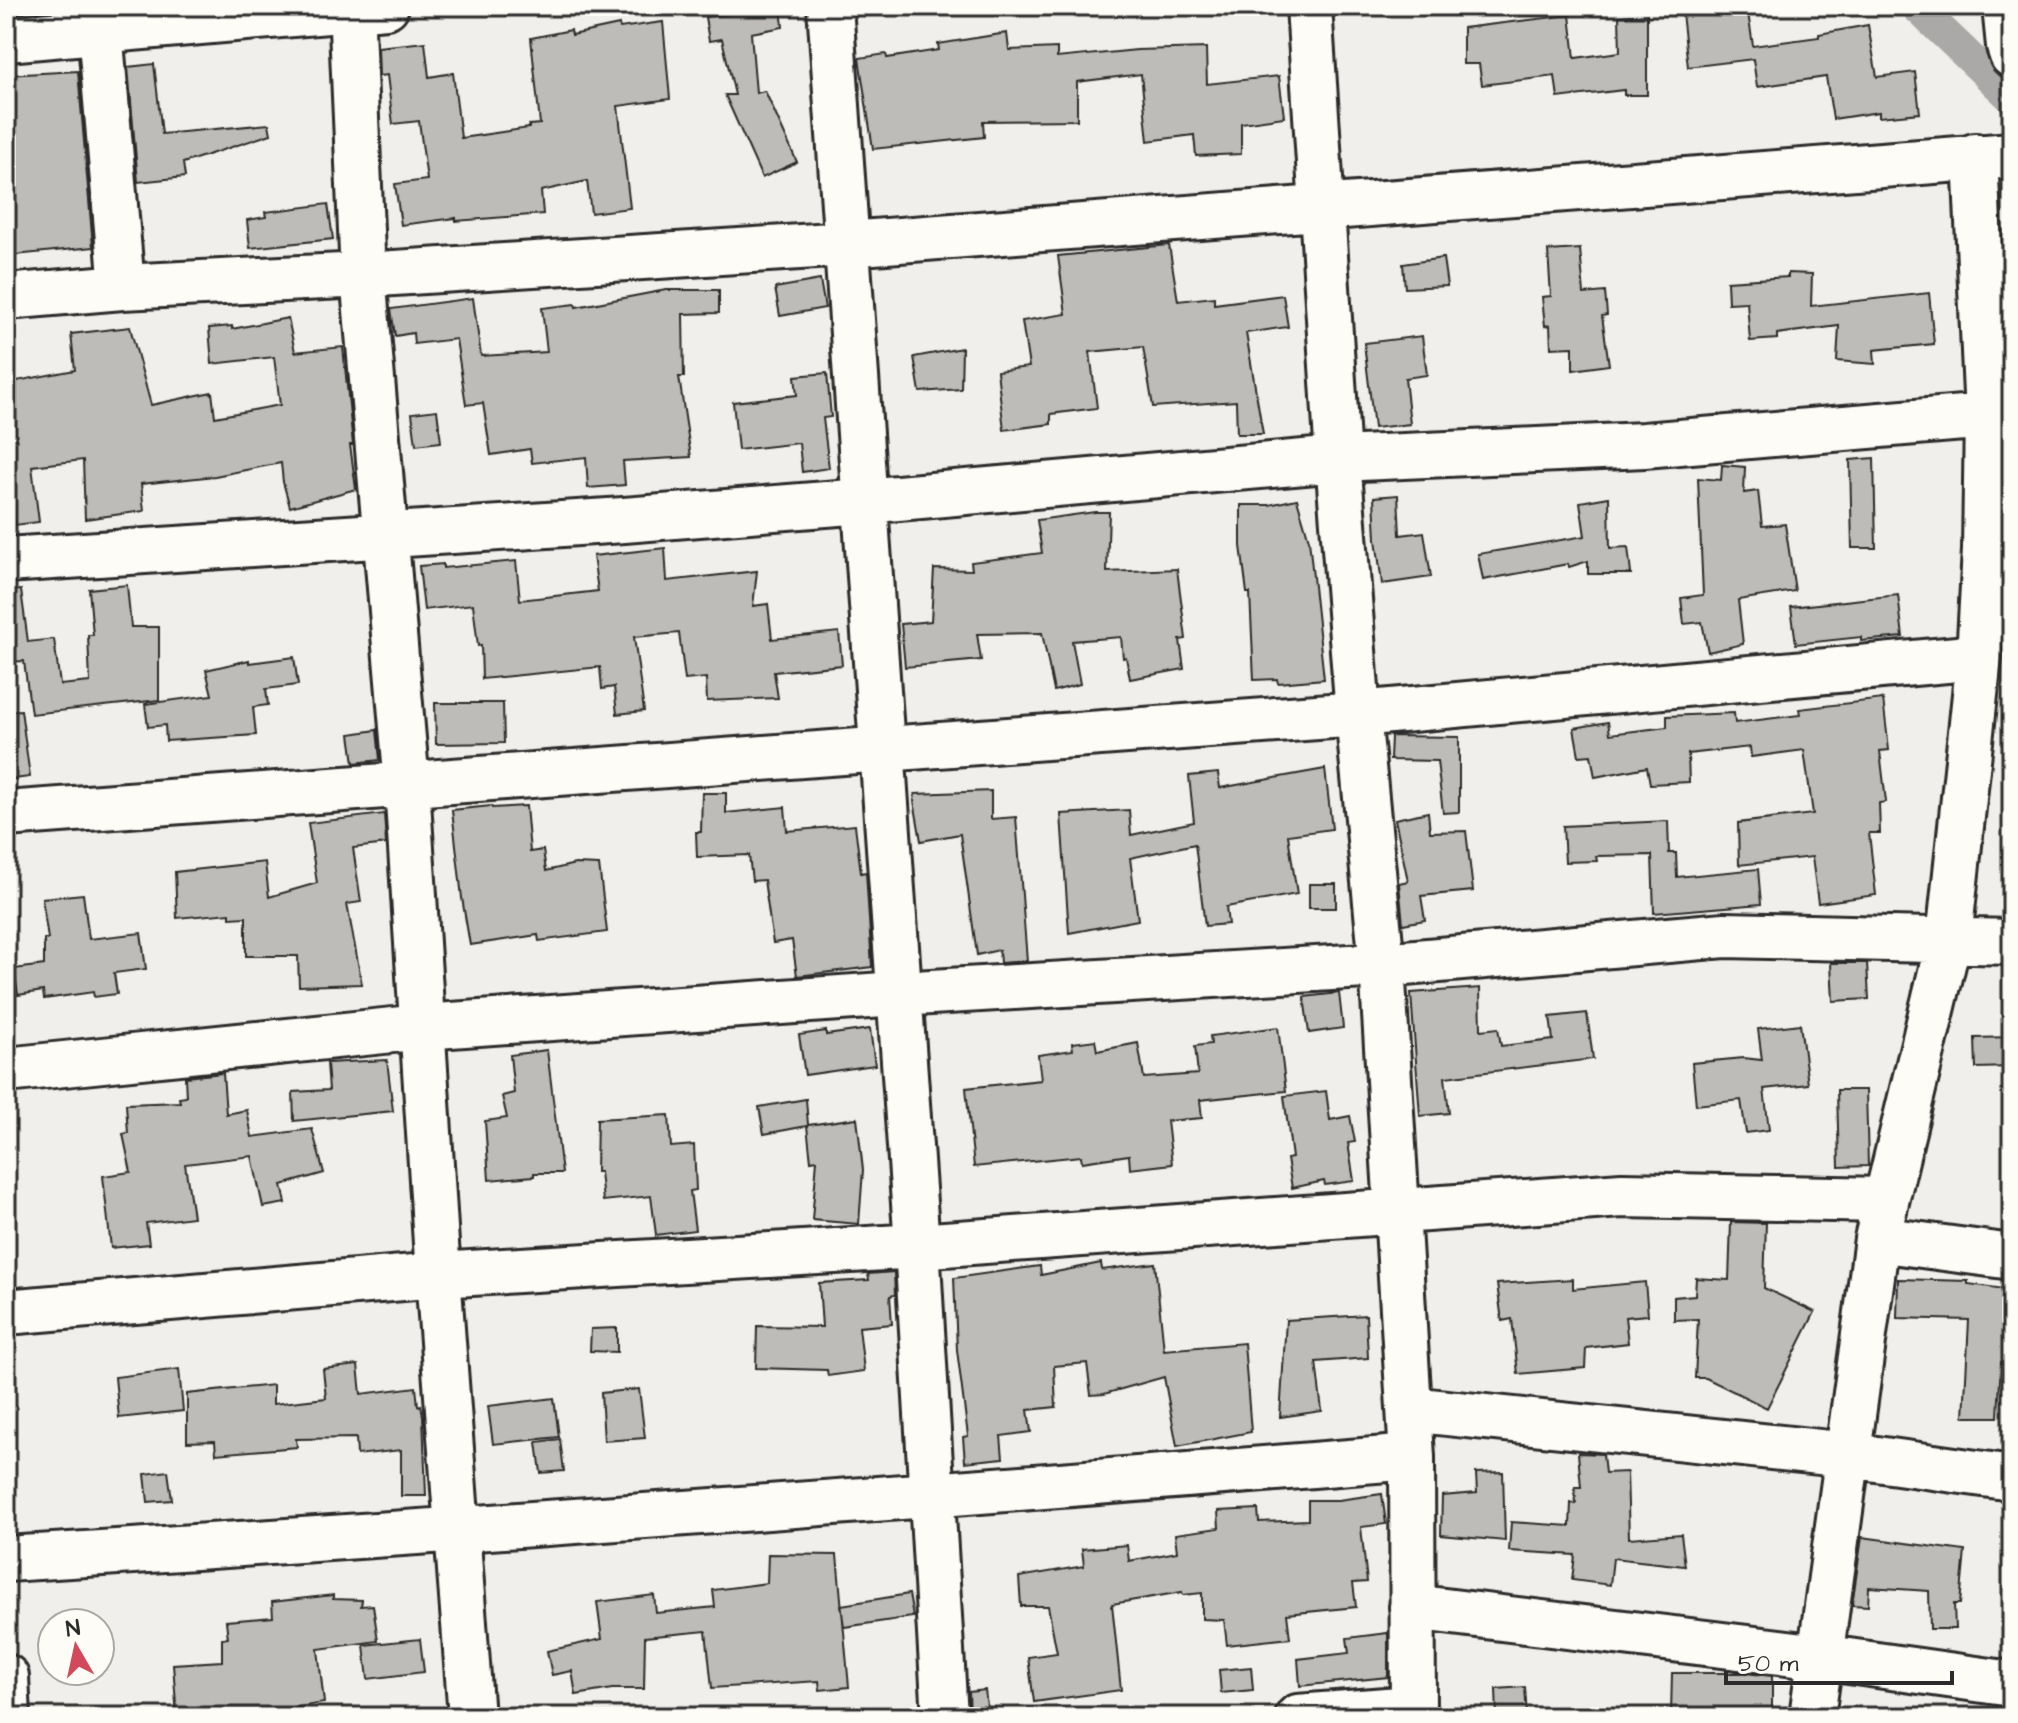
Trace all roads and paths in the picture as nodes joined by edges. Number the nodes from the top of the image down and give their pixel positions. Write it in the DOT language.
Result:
graph roads {
  1 [pos="830,6"];
  2 [pos="1309,6"];
  3 [pos="2005,6"];
  4 [pos="362,7"];
  5 [pos="100,30"];
  6 [pos="6,39"];
  7 [pos="2012,55"];
  8 [pos="1994,156"];
  9 [pos="1323,209"];
  10 [pos="847,244"];
  11 [pos="363,275"];
  12 [pos="122,287"];
  13 [pos="6,297"];
  14 [pos="1987,416"];
  15 [pos="1338,459"];
  16 [pos="864,501"];
  17 [pos="385,534"];
  18 [pos="6,560"];
  19 [pos="1979,657"];
  20 [pos="1358,714"];
  21 [pos="881,749"];
  22 [pos="407,785"];
  23 [pos="6,814"];
  24 [pos="1949,939"];
  25 [pos="2012,942"];
  26 [pos="1382,965"];
  27 [pos="898,994"];
  28 [pos="422,1027"];
  29 [pos="6,1070"];
  30 [pos="1396,1211"];
  31 [pos="1882,1220"];
  32 [pos="917,1246"];
  33 [pos="2012,1257"];
  34 [pos="438,1275"];
  35 [pos="6,1312"];
  36 [pos="1409,1409"];
  37 [pos="1848,1455"];
  38 [pos="1412,1457"];
  39 [pos="2012,1478"];
  40 [pos="931,1496"];
  41 [pos="457,1531"];
  42 [pos="6,1559"];
  43 [pos="1412,1607"];
  44 [pos="1820,1657"];
  45 [pos="6,1677"];
  46 [pos="2012,1684"];
  47 [pos="1413,1713"];
  48 [pos="8,1717"];
  49 [pos="471,1717"];
  50 [pos="945,1717"];
  51 [pos="1298,1717"];
  52 [pos="1812,1717"];
  1 -- 10 [label="street"];
  2 -- 9 [label="street"];
  3 -- 7 [label="street"];
  4 -- 5 [label="street"];
  4 -- 11 [label="street"];
  5 -- 6 [label="street"];
  5 -- 12 [label="street"];
  8 -- 9 [label="street"];
  8 -- 14 [label="street"];
  9 -- 10 [label="street"];
  9 -- 15 [label="street"];
  10 -- 11 [label="street"];
  10 -- 16 [label="street"];
  11 -- 12 [label="street"];
  11 -- 17 [label="street"];
  12 -- 13 [label="street"];
  14 -- 15 [label="street"];
  14 -- 19 [label="street"];
  15 -- 16 [label="street"];
  15 -- 20 [label="street"];
  16 -- 17 [label="street"];
  16 -- 21 [label="street"];
  17 -- 18 [label="street"];
  17 -- 22 [label="street"];
  19 -- 20 [label="street"];
  19 -- 24 [label="street"];
  20 -- 21 [label="street"];
  20 -- 26 [label="street"];
  21 -- 22 [label="street"];
  21 -- 27 [label="street"];
  22 -- 23 [label="street"];
  22 -- 28 [label="street"];
  24 -- 25 [label="street"];
  24 -- 26 [label="street"];
  24 -- 31 [label="street"];
  26 -- 27 [label="street"];
  26 -- 30 [label="street"];
  27 -- 28 [label="street"];
  27 -- 32 [label="street"];
  28 -- 29 [label="street"];
  28 -- 34 [label="street"];
  30 -- 31 [label="street"];
  30 -- 32 [label="street"];
  30 -- 36 [label="street"];
  31 -- 33 [label="street"];
  31 -- 37 [label="street"];
  32 -- 34 [label="street"];
  32 -- 40 [label="street"];
  34 -- 35 [label="street"];
  34 -- 41 [label="street"];
  36 -- 37 [label="street"];
  36 -- 38 [label="street"];
  37 -- 39 [label="street"];
  37 -- 44 [label="street"];
  38 -- 40 [label="street"];
  38 -- 43 [label="street"];
  40 -- 41 [label="street"];
  40 -- 50 [label="street"];
  41 -- 42 [label="street"];
  41 -- 49 [label="street"];
  43 -- 44 [label="street"];
  43 -- 47 [label="street"];
  44 -- 46 [label="street"];
  44 -- 52 [label="street"];
  45 -- 48 [label="street"];
  47 -- 51 [label="street"];
}
